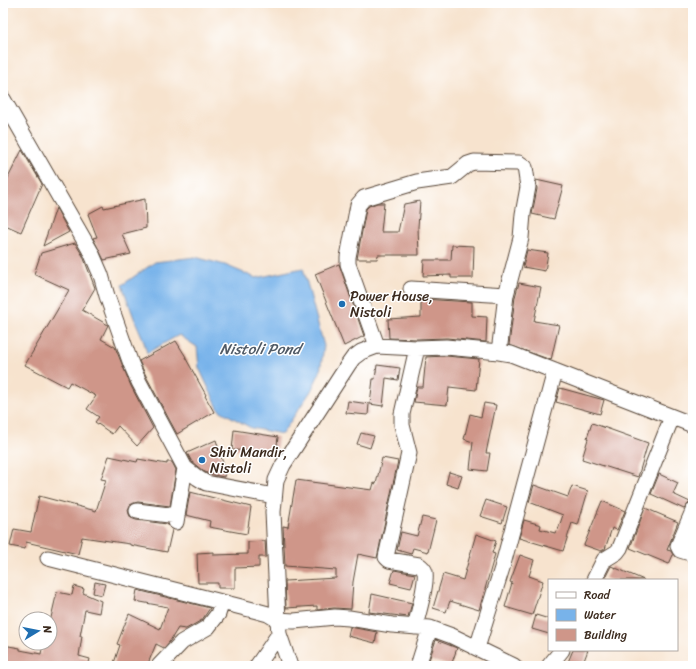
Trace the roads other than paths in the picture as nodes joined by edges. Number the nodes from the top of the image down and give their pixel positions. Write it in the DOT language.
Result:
graph roads {
  1 [pos="3,99"];
  2 [pos="411,289"];
  3 [pos="506,295"];
  4 [pos="377,346"];
  5 [pos="417,348"];
  6 [pos="498,352"];
  7 [pos="555,371"];
  8 [pos="672,417"];
  9 [pos="693,425"];
  10 [pos="185,468"];
  11 [pos="274,496"];
  12 [pos="137,511"];
  13 [pos="693,512"];
  14 [pos="693,554"];
  15 [pos="48,558"];
  16 [pos="594,579"];
  17 [pos="222,602"];
  18 [pos="279,627"];
  19 [pos="422,628"];
  20 [pos="477,648"];
  21 [pos="561,651"];
  22 [pos="159,666"];
  23 [pos="257,666"];
  24 [pos="290,666"];
  25 [pos="418,666"];
  26 [pos="514,666"];
  27 [pos="549,666"];
  1 -- 10 [label="street"];
  2 -- 3 [label="street"];
  3 -- 4 [label="street"];
  3 -- 6 [label="street"];
  4 -- 5 [label="street"];
  4 -- 11 [label="street"];
  5 -- 6 [label="street"];
  5 -- 19 [label="street"];
  6 -- 7 [label="street"];
  7 -- 8 [label="street"];
  7 -- 20 [label="street"];
  8 -- 9 [label="street"];
  8 -- 16 [label="street"];
  10 -- 11 [label="street"];
  10 -- 12 [label="street"];
  11 -- 18 [label="street"];
  13 -- 14 [label="street"];
  15 -- 17 [label="street"];
  17 -- 18 [label="street"];
  17 -- 22 [label="street"];
  18 -- 19 [label="street"];
  18 -- 23 [label="street"];
  18 -- 24 [label="street"];
  19 -- 20 [label="street"];
  19 -- 25 [label="street"];
  20 -- 26 [label="street"];
  21 -- 27 [label="street"];
}
